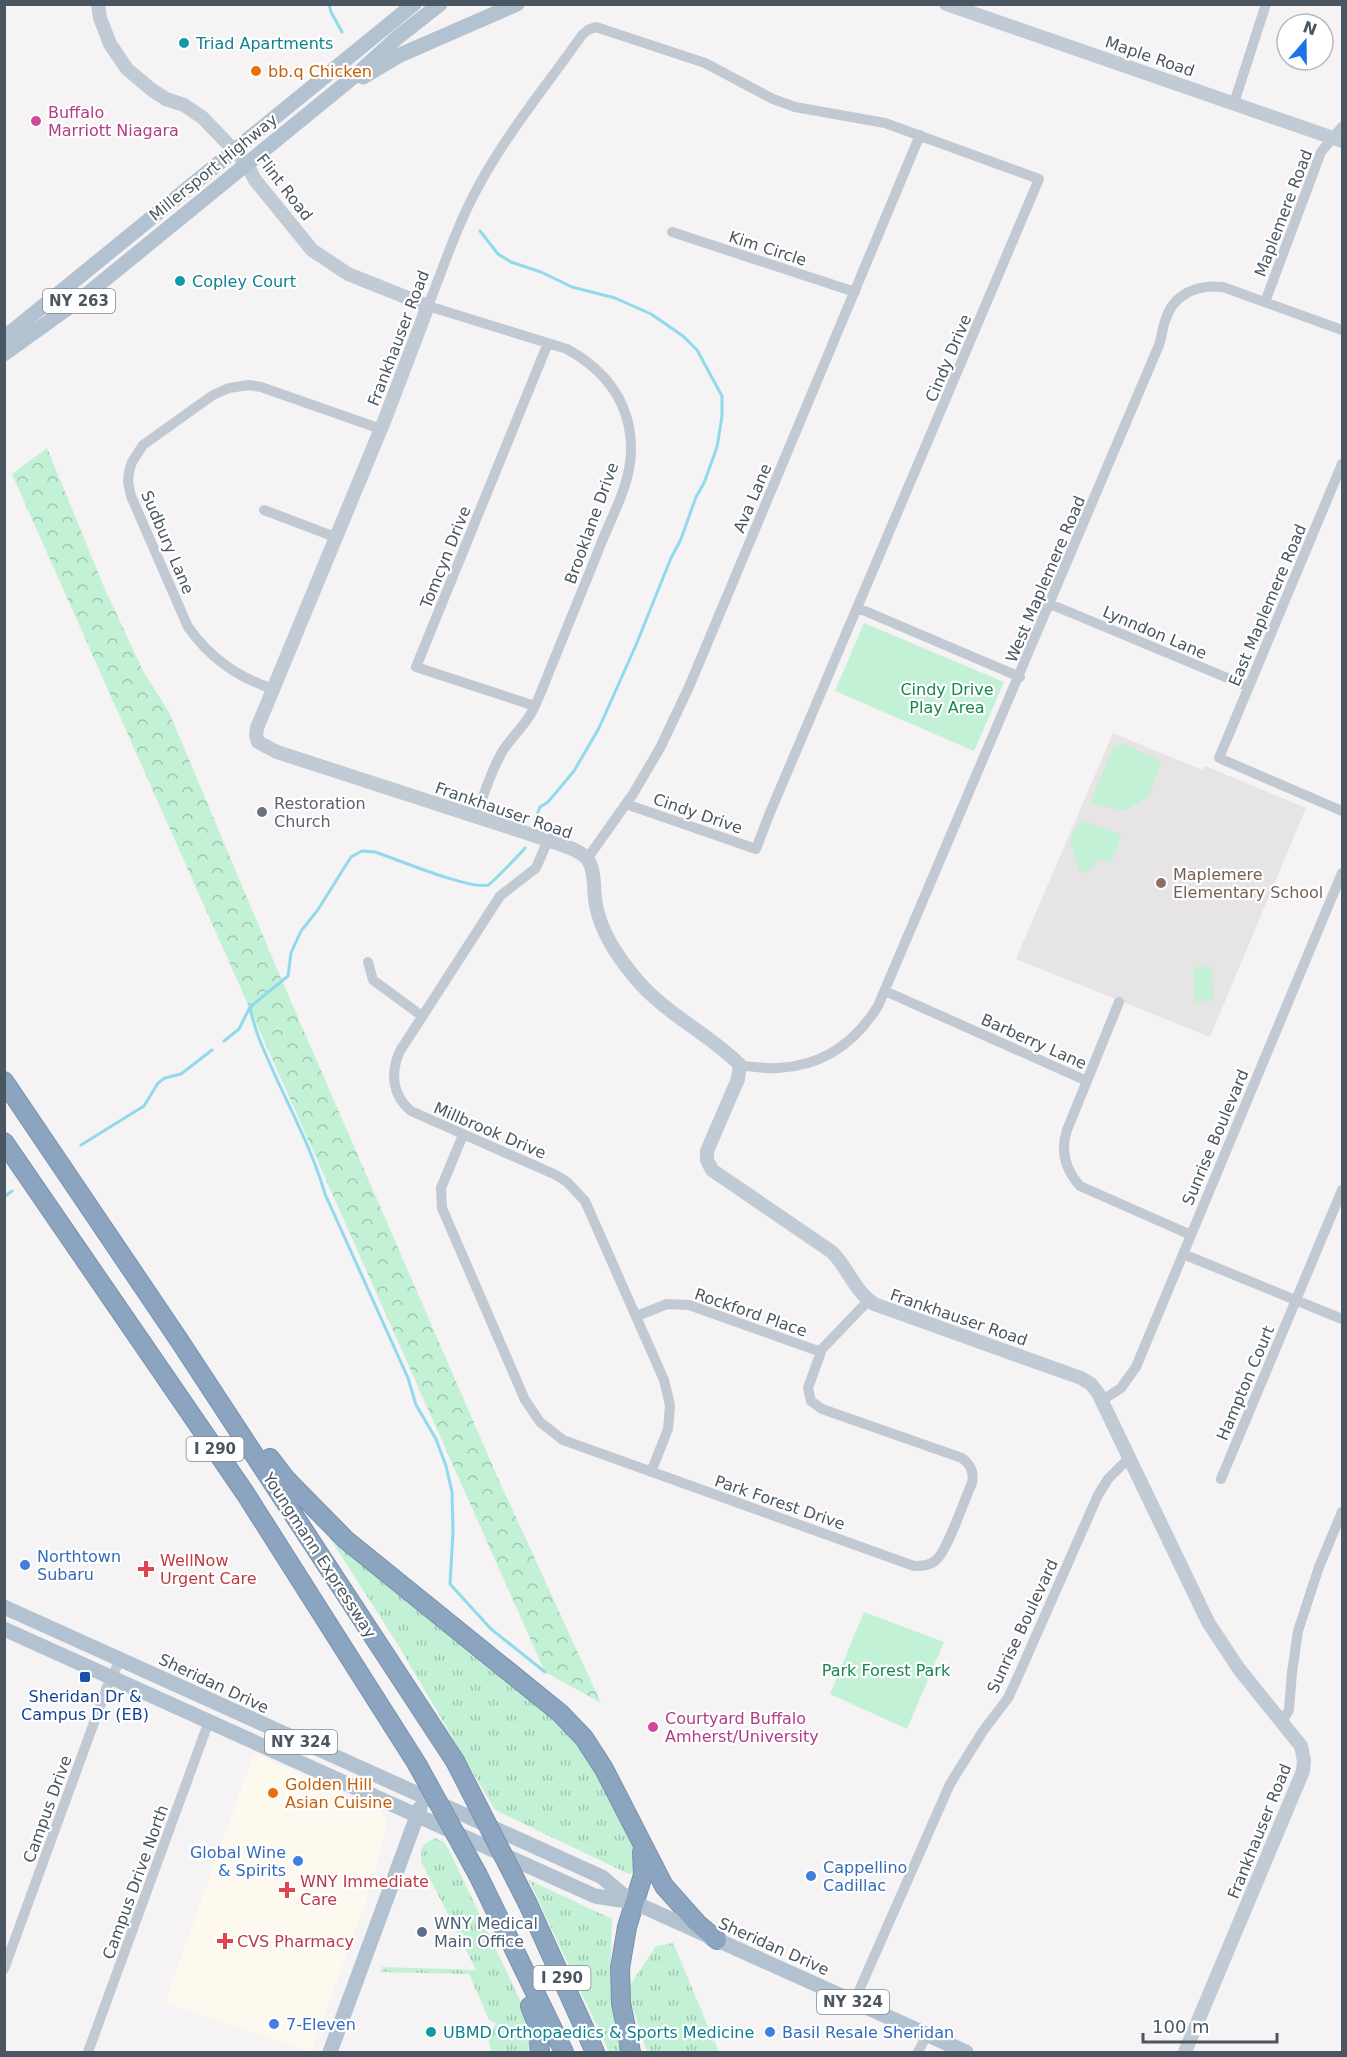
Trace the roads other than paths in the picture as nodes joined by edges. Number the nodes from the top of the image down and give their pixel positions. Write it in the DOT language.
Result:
graph roads {
  1 [pos="98,4"];
  2 [pos="414,4"];
  3 [pos="440,4"];
  4 [pos="517,4"];
  5 [pos="946,4"];
  6 [pos="1266,4"];
  7 [pos="602,28"];
  8 [pos="334,92"];
  9 [pos="1234,102"];
  10 [pos="1342,127"];
  11 [pos="920,135"];
  12 [pos="1338,140"];
  13 [pos="236,152"];
  14 [pos="247,164"];
  15 [pos="672,232"];
  16 [pos="855,292"];
  17 [pos="1265,302"];
  18 [pos="428,306"];
  19 [pos="1342,330"];
  20 [pos="4,338"];
  21 [pos="548,343"];
  22 [pos="4,354"];
  23 [pos="381,429"];
  24 [pos="1342,464"];
  25 [pos="264,510"];
  26 [pos="335,537"];
  27 [pos="1050,604"];
  28 [pos="858,608"];
  29 [pos="1020,677"];
  30 [pos="1249,687"];
  31 [pos="273,689"];
  32 [pos="535,706"];
  33 [pos="626,804"];
  34 [pos="1342,811"];
  35 [pos="476,818"];
  36 [pos="548,840"];
  37 [pos="588,859"];
  38 [pos="1342,873"];
  39 [pos="368,962"];
  40 [pos="885,991"];
  41 [pos="1119,1002"];
  42 [pos="422,1016"];
  43 [pos="740,1066"];
  44 [pos="4,1073"];
  45 [pos="4,1081"];
  46 [pos="1087,1081"];
  47 [pos="16,1098"];
  48 [pos="463,1134"];
  49 [pos="4,1142"];
  50 [pos="1342,1190"];
  51 [pos="1191,1235"];
  52 [pos="1183,1254"];
  53 [pos="868,1300"];
  54 [pos="1296,1300"];
  55 [pos="637,1316"];
  56 [pos="1342,1319"];
  57 [pos="179,1340"];
  58 [pos="821,1352"];
  59 [pos="1101,1401"];
  60 [pos="1128,1459"];
  61 [pos="651,1472"];
  62 [pos="1221,1479"];
  63 [pos="1342,1512"];
  64 [pos="4,1607"];
  65 [pos="4,1629"];
  66 [pos="120,1660"];
  67 [pos="112,1677"];
  68 [pos="209,1721"];
  69 [pos="1282,1721"];
  70 [pos="424,1797"];
  71 [pos="417,1815"];
  72 [pos="641,1844"];
  73 [pos="633,1902"];
  74 [pos="494,1906"];
  75 [pos="717,1940"];
  76 [pos="4,1968"];
  77 [pos="855,2002"];
  78 [pos="927,2035"];
  79 [pos="88,2052"];
  80 [pos="330,2052"];
  81 [pos="540,2052"];
  82 [pos="564,2052"];
  83 [pos="595,2052"];
  84 [pos="631,2052"];
  85 [pos="918,2052"];
  86 [pos="966,2052"];
  87 [pos="1185,2052"];
  1 -- 13 [label="street, Flint Road"];
  2 -- 13 [label="main road, Millersport Highway / NY 263"];
  3 -- 8 [label="main road, Millersport Highway / NY 263"];
  4 -- 8 [label="main road"];
  5 -- 9 [label="street, Maple Road"];
  6 -- 9 [label="street"];
  7 -- 11 [label="street, Cindy Drive"];
  7 -- 18 [label="street, Frankhauser Road"];
  8 -- 14 [label="main road, Millersport Highway / NY 263"];
  9 -- 12 [label="street, Maple Road"];
  10 -- 12 [label="street, Maplemere Road"];
  11 -- 16 [label="street, Ava Lane"];
  11 -- 28 [label="street, Cindy Drive"];
  12 -- 17 [label="street, Maplemere Road"];
  13 -- 14 [label="street, Flint Road"];
  13 -- 20 [label="main road, Millersport Highway / NY 263"];
  14 -- 18 [label="street, Flint Road"];
  14 -- 22 [label="main road, Millersport Highway / NY 263"];
  15 -- 16 [label="street, Kim Circle"];
  16 -- 33 [label="street, Ava Lane"];
  17 -- 19 [label="street"];
  17 -- 27 [label="street, West Maplemere Road"];
  18 -- 21 [label="street, Brooklane Drive"];
  18 -- 23 [label="street, Frankhauser Road"];
  21 -- 32 [label="street, Brooklane Drive"];
  21 -- 32 [label="street, Tomcyn Drive"];
  23 -- 26 [label="street, Frankhauser Road"];
  23 -- 31 [label="street, Sudbury Lane"];
  24 -- 30 [label="street, East Maplemere Road"];
  25 -- 26 [label="street"];
  26 -- 31 [label="street, Frankhauser Road"];
  27 -- 29 [label="street, West Maplemere Road"];
  27 -- 30 [label="street, Lynndon Lane"];
  28 -- 29 [label="street"];
  28 -- 33 [label="street, Cindy Drive"];
  29 -- 40 [label="street, West Maplemere Road"];
  30 -- 34 [label="street, East Maplemere Road"];
  31 -- 35 [label="street, Frankhauser Road"];
  32 -- 35 [label="street, Brooklane Drive"];
  33 -- 37 [label="street, Ava Lane"];
  35 -- 36 [label="street, Frankhauser Road"];
  36 -- 37 [label="street, Frankhauser Road"];
  36 -- 42 [label="street, Millbrook Drive"];
  37 -- 43 [label="street"];
  38 -- 51 [label="street, Sunrise Boulevard"];
  39 -- 42 [label="street"];
  40 -- 43 [label="street, West Maplemere Road"];
  40 -- 46 [label="street, Barberry Lane"];
  41 -- 46 [label="street"];
  42 -- 48 [label="street, Millbrook Drive"];
  43 -- 53 [label="street, Frankhauser Road"];
  44 -- 47 [label="highway"];
  45 -- 47 [label="highway, Youngmann Expressway / I 290"];
  46 -- 51 [label="street, Barberry Lane"];
  47 -- 57 [label="highway, Youngmann Expressway / I 290"];
  48 -- 55 [label="street, Millbrook Drive"];
  48 -- 61 [label="street, Park Forest Drive"];
  49 -- 74 [label="highway, Youngmann Expressway / I 290, bridge"];
  50 -- 54 [label="street, Hampton Court"];
  51 -- 52 [label="street, Sunrise Boulevard"];
  52 -- 54 [label="street"];
  52 -- 59 [label="street, Sunrise Boulevard"];
  53 -- 58 [label="street, Park Forest Drive"];
  53 -- 59 [label="street, Frankhauser Road"];
  54 -- 56 [label="street"];
  54 -- 62 [label="street, Hampton Court"];
  55 -- 58 [label="street, Rockford Place"];
  55 -- 61 [label="street, Millbrook Drive"];
  57 -- 72 [label="highway"];
  57 -- 83 [label="highway, Youngmann Expressway / I 290, bridge"];
  58 -- 61 [label="street, Park Forest Drive"];
  59 -- 60 [label="street, Frankhauser Road"];
  60 -- 69 [label="street, Frankhauser Road"];
  60 -- 77 [label="street, Sunrise Boulevard"];
  63 -- 69 [label="street"];
  64 -- 66 [label="main road, Sheridan Drive / NY 324"];
  65 -- 67 [label="main road, Sheridan Drive / NY 324"];
  66 -- 67 [label="street, Campus Drive"];
  66 -- 70 [label="main road, Sheridan Drive / NY 324"];
  67 -- 68 [label="main road, Sheridan Drive / NY 324"];
  67 -- 76 [label="street, Campus Drive"];
  68 -- 71 [label="main road, Sheridan Drive / NY 324"];
  68 -- 79 [label="street, Campus Drive North"];
  69 -- 87 [label="street, Frankhauser Road"];
  70 -- 71 [label="main road"];
  70 -- 73 [label="main road, Sheridan Drive / NY 324"];
  71 -- 73 [label="main road, Sheridan Drive / NY 324"];
  71 -- 80 [label="main road"];
  72 -- 73 [label="highway"];
  72 -- 75 [label="highway"];
  73 -- 75 [label="main road, Sheridan Drive / NY 324"];
  73 -- 84 [label="highway"];
  74 -- 81 [label="highway"];
  74 -- 82 [label="highway, Youngmann Expressway / I 290"];
  75 -- 77 [label="main road, Sheridan Drive / NY 324"];
  77 -- 78 [label="main road, Sheridan Drive / NY 324"];
  78 -- 85 [label="street"];
  78 -- 86 [label="main road, Sheridan Drive / NY 324"];
}
